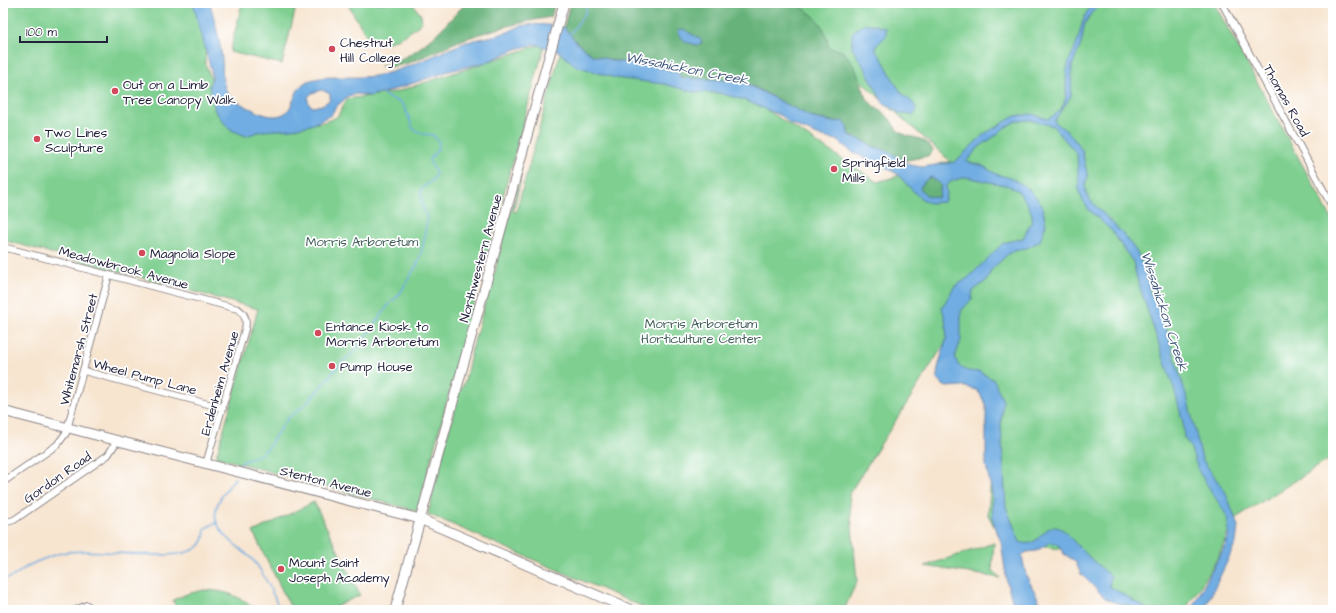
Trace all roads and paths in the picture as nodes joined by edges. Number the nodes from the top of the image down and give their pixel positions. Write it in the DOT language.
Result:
graph roads {
  1 [pos="564,3"];
  2 [pos="1222,3"];
  3 [pos="1333,208"];
  4 [pos="3,247"];
  5 [pos="109,275"];
  6 [pos="238,309"];
  7 [pos="84,371"];
  8 [pos="223,408"];
  9 [pos="3,411"];
  10 [pos="68,428"];
  11 [pos="117,442"];
  12 [pos="206,464"];
  13 [pos="3,482"];
  14 [pos="420,519"];
  15 [pos="3,523"];
  16 [pos="76,610"];
  17 [pos="93,610"];
  18 [pos="395,610"];
  19 [pos="631,610"];
  1 -- 14 [label="street, Northwestern Avenue"];
  2 -- 3 [label="street, Thomas Road"];
  4 -- 5 [label="street, Meadowbrook Avenue"];
  5 -- 6 [label="street, Meadowbrook Avenue"];
  5 -- 7 [label="street, Whitemarsh Street"];
  6 -- 8 [label="street, Erdenheim Avenue"];
  7 -- 8 [label="street, Wheel Pump Lane"];
  7 -- 10 [label="street, Whitemarsh Street"];
  8 -- 12 [label="street, Erdenheim Avenue"];
  9 -- 10 [label="street, Stenton Avenue"];
  10 -- 11 [label="street, Stenton Avenue"];
  10 -- 13 [label="street, Whitemarsh Street"];
  11 -- 12 [label="street, Stenton Avenue"];
  11 -- 15 [label="street, Gordon Road"];
  12 -- 14 [label="street, Stenton Avenue"];
  14 -- 18 [label="street, Northwestern Avenue"];
  14 -- 19 [label="street, Stenton Avenue"];
  16 -- 17 [label="street"];
}
